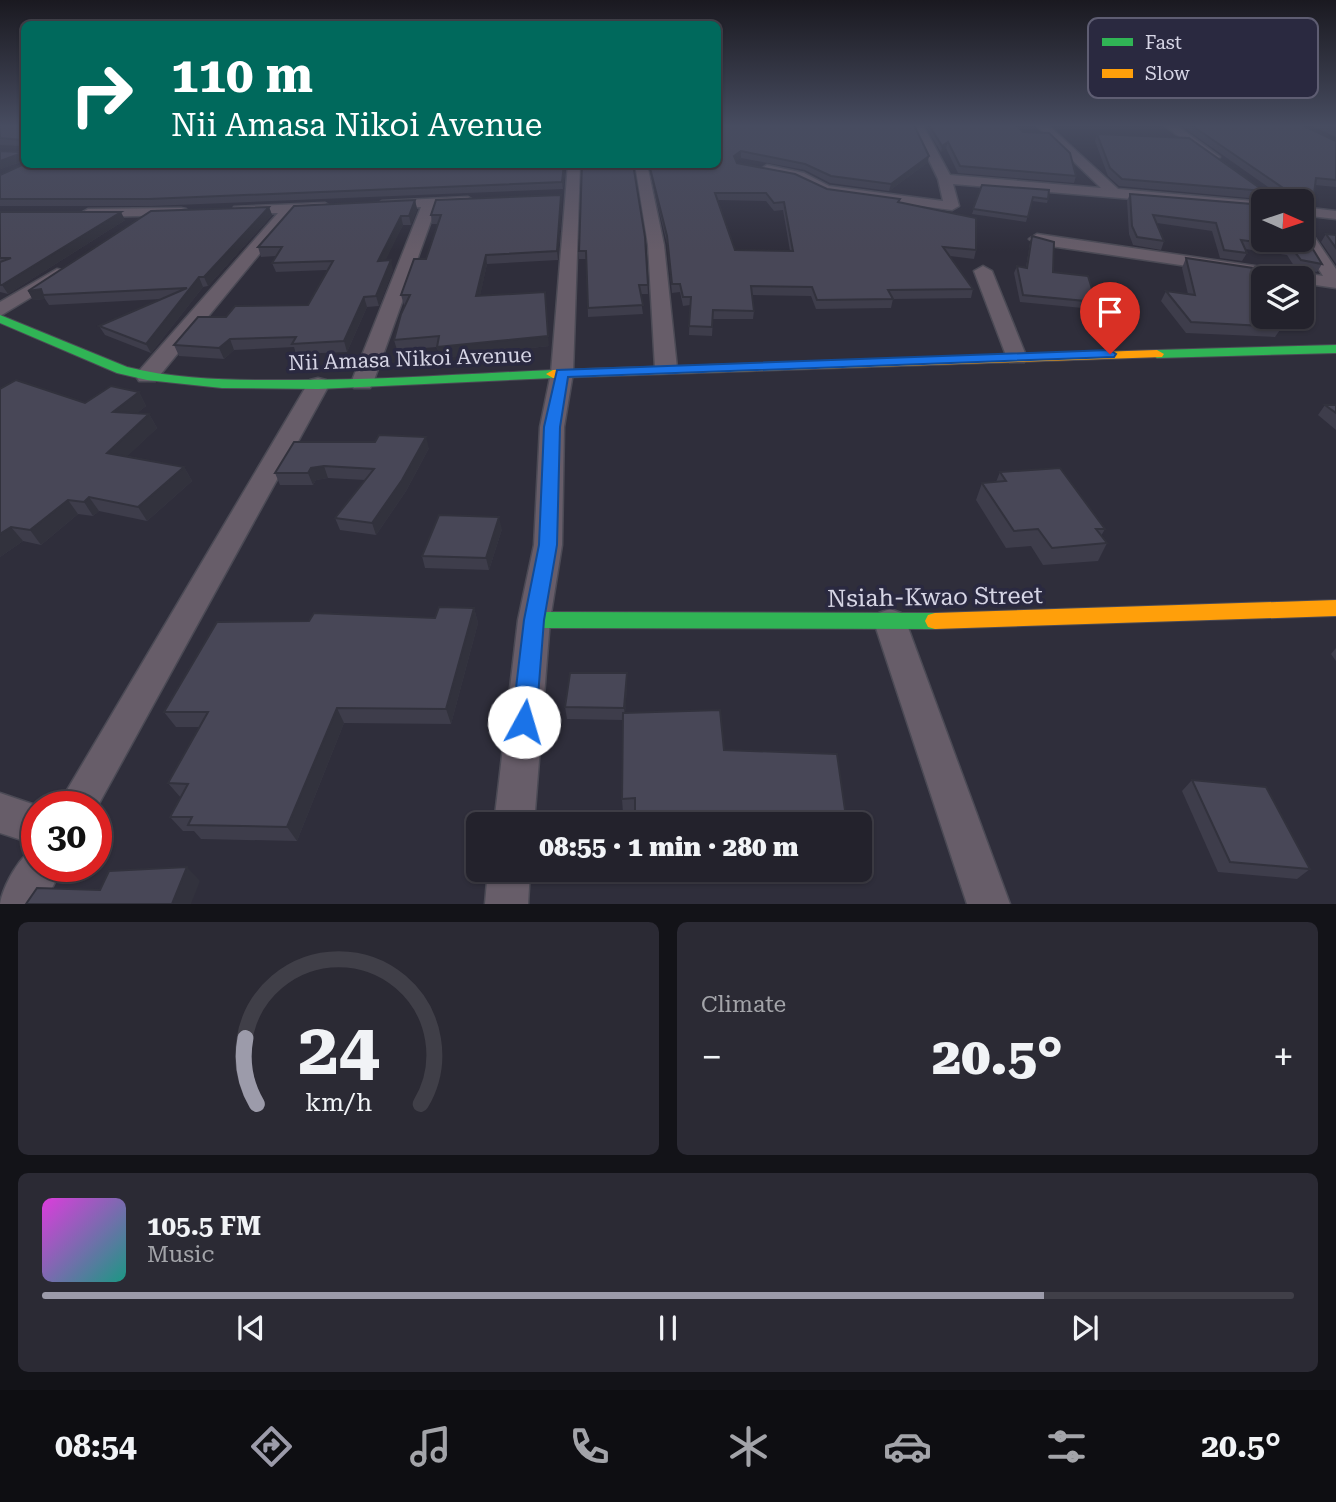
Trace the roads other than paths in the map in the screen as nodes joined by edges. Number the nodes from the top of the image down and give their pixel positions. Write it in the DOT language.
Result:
graph roads {
  1 [pos="758,167"];
  2 [pos="939,167"];
  3 [pos="1087,167"];
  4 [pos="573,168"];
  5 [pos="642,168"];
  6 [pos="945,178"];
  7 [pos="1112,191"];
  8 [pos="1251,199"];
  9 [pos="482,200"];
  10 [pos="430,203"];
  11 [pos="290,208"];
  12 [pos="193,211"];
  13 [pos="221,211"];
  14 [pos="1314,212"];
  15 [pos="67,213"];
  16 [pos="152,213"];
  17 [pos="1336,215"];
  18 [pos="128,228"];
  19 [pos="1037,239"];
  20 [pos="1314,248"];
  21 [pos="70,265"];
  22 [pos="984,271"];
  23 [pos="1336,283"];
  24 [pos="0,310"];
  25 [pos="0,319"];
  26 [pos="1336,349"];
  27 [pos="1017,358"];
  28 [pos="666,368"];
  29 [pos="562,373"];
  30 [pos="147,376"];
  31 [pos="362,383"];
  32 [pos="318,385"];
  33 [pos="1336,608"];
  34 [pos="534,620"];
  35 [pos="890,622"];
  36 [pos="85,791"];
  37 [pos="515,812"];
  38 [pos="0,813"];
  39 [pos="21,820"];
  40 [pos="33,882"];
  41 [pos="508,882"];
  42 [pos="20,904"];
  43 [pos="506,904"];
  44 [pos="989,904"];
  1 -- 6 [label="street"];
  2 -- 6 [label="street"];
  3 -- 7 [label="street"];
  4 -- 29 [label="street"];
  5 -- 28 [label="street"];
  6 -- 7 [label="street"];
  7 -- 8 [label="street"];
  9 -- 10 [label="street"];
  10 -- 11 [label="street"];
  10 -- 31 [label="street"];
  11 -- 13 [label="street"];
  11 -- 30 [label="street"];
  12 -- 16 [label="street"];
  14 -- 17 [label="street"];
  15 -- 16 [label="street"];
  16 -- 18 [label="street"];
  19 -- 23 [label="street"];
  20 -- 23 [label="street"];
  21 -- 24 [label="street"];
  22 -- 27 [label="street"];
  25 -- 30 [label="street, Nii Amasa Nikoi Avenue"];
  26 -- 27 [label="street, Nii Amasa Nikoi Avenue"];
  27 -- 28 [label="street, Nii Amasa Nikoi Avenue"];
  28 -- 29 [label="street, Nii Amasa Nikoi Avenue"];
  29 -- 31 [label="street, Nii Amasa Nikoi Avenue"];
  29 -- 34 [label="street"];
  30 -- 32 [label="street, Nii Amasa Nikoi Avenue"];
  31 -- 32 [label="street, Nii Amasa Nikoi Avenue"];
  32 -- 36 [label="street"];
  33 -- 35 [label="street, Nsiah-Kwao Street"];
  34 -- 35 [label="street, Nsiah-Kwao Street"];
  34 -- 37 [label="street"];
  35 -- 44 [label="street"];
  38 -- 39 [label="street"];
  40 -- 42 [label="street"];
  41 -- 43 [label="street"];
}
